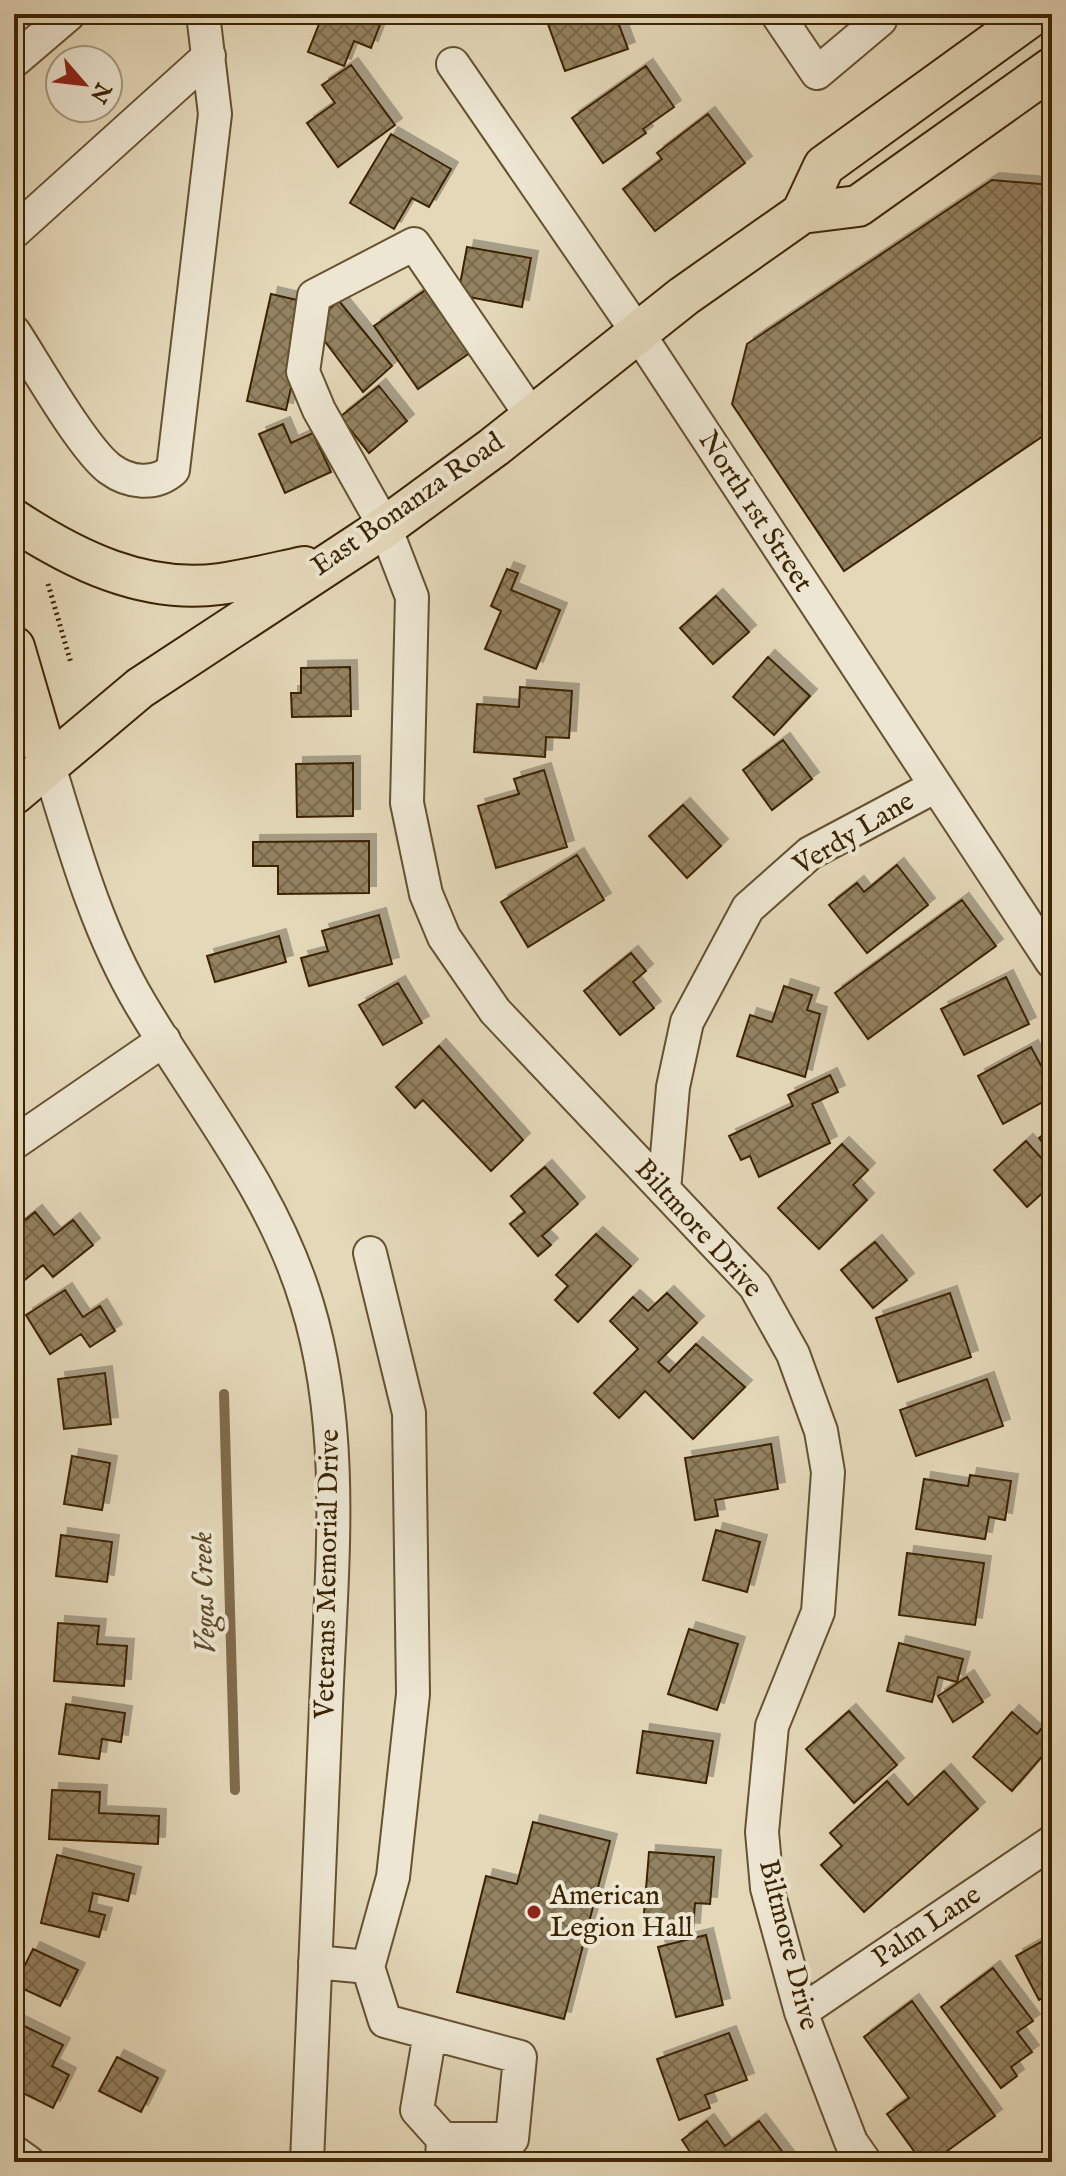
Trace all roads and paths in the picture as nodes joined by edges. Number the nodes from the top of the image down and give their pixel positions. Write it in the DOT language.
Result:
graph roads {
  1 [pos="69,14"];
  2 [pos="203,14"];
  3 [pos="777,14"];
  4 [pos="879,14"];
  5 [pos="1022,18"];
  6 [pos="209,56"];
  7 [pos="14,61"];
  8 [pos="453,64"];
  9 [pos="1051,72"];
  10 [pos="802,213"];
  11 [pos="14,232"];
  12 [pos="14,332"];
  13 [pos="638,333"];
  14 [pos="531,415"];
  15 [pos="14,520"];
  16 [pos="385,527"];
  17 [pos="328,562"];
  18 [pos="47,580"];
  19 [pos="14,647"];
  20 [pos="71,663"];
  21 [pos="48,763"];
  22 [pos="934,787"];
  23 [pos="14,794"];
  24 [pos="1052,962"];
  25 [pos="164,1040"];
  26 [pos="14,1143"];
  27 [pos="664,1190"];
  28 [pos="370,1253"];
  29 [pos="1052,1842"];
  30 [pos="315,1962"];
  31 [pos="368,1967"];
  32 [pos="801,2012"];
  33 [pos="430,2033"];
  34 [pos="442,2150"];
  35 [pos="14,2152"];
  36 [pos="28,2162"];
  37 [pos="307,2162"];
  38 [pos="865,2162"];
  1 -- 7 [label="street"];
  2 -- 6 [label="street"];
  3 -- 4 [label="street"];
  5 -- 9 [label="main road"];
  5 -- 10 [label="main road, East Bonanza Road"];
  6 -- 11 [label="street"];
  6 -- 12 [label="street"];
  8 -- 13 [label="street, North 1st Street"];
  9 -- 10 [label="main road, East Bonanza Road"];
  10 -- 13 [label="main road, East Bonanza Road"];
  13 -- 14 [label="main road, East Bonanza Road"];
  13 -- 22 [label="street, North 1st Street"];
  14 -- 16 [label="main road, East Bonanza Road"];
  14 -- 16 [label="street, Biltmore Drive"];
  15 -- 17 [label="main road"];
  16 -- 17 [label="main road, East Bonanza Road"];
  16 -- 27 [label="street, Biltmore Drive"];
  17 -- 21 [label="main road, East Bonanza Road"];
  18 -- 20 [label="path"];
  19 -- 21 [label="main road"];
  21 -- 23 [label="main road, East Bonanza Road"];
  21 -- 25 [label="street, Veterans Memorial Drive"];
  22 -- 24 [label="street, North 1st Street"];
  22 -- 27 [label="street, Verdy Lane"];
  25 -- 26 [label="street"];
  25 -- 30 [label="street, Veterans Memorial Drive"];
  27 -- 32 [label="street, Biltmore Drive"];
  28 -- 31 [label="street"];
  29 -- 32 [label="street, Palm Lane"];
  30 -- 31 [label="street"];
  30 -- 37 [label="street, Veterans Memorial Drive"];
  31 -- 33 [label="street"];
  32 -- 38 [label="street, Biltmore Drive"];
  33 -- 34 [label="street"];
  33 -- 34 [label="street"];
  35 -- 36 [label="street"];
}
